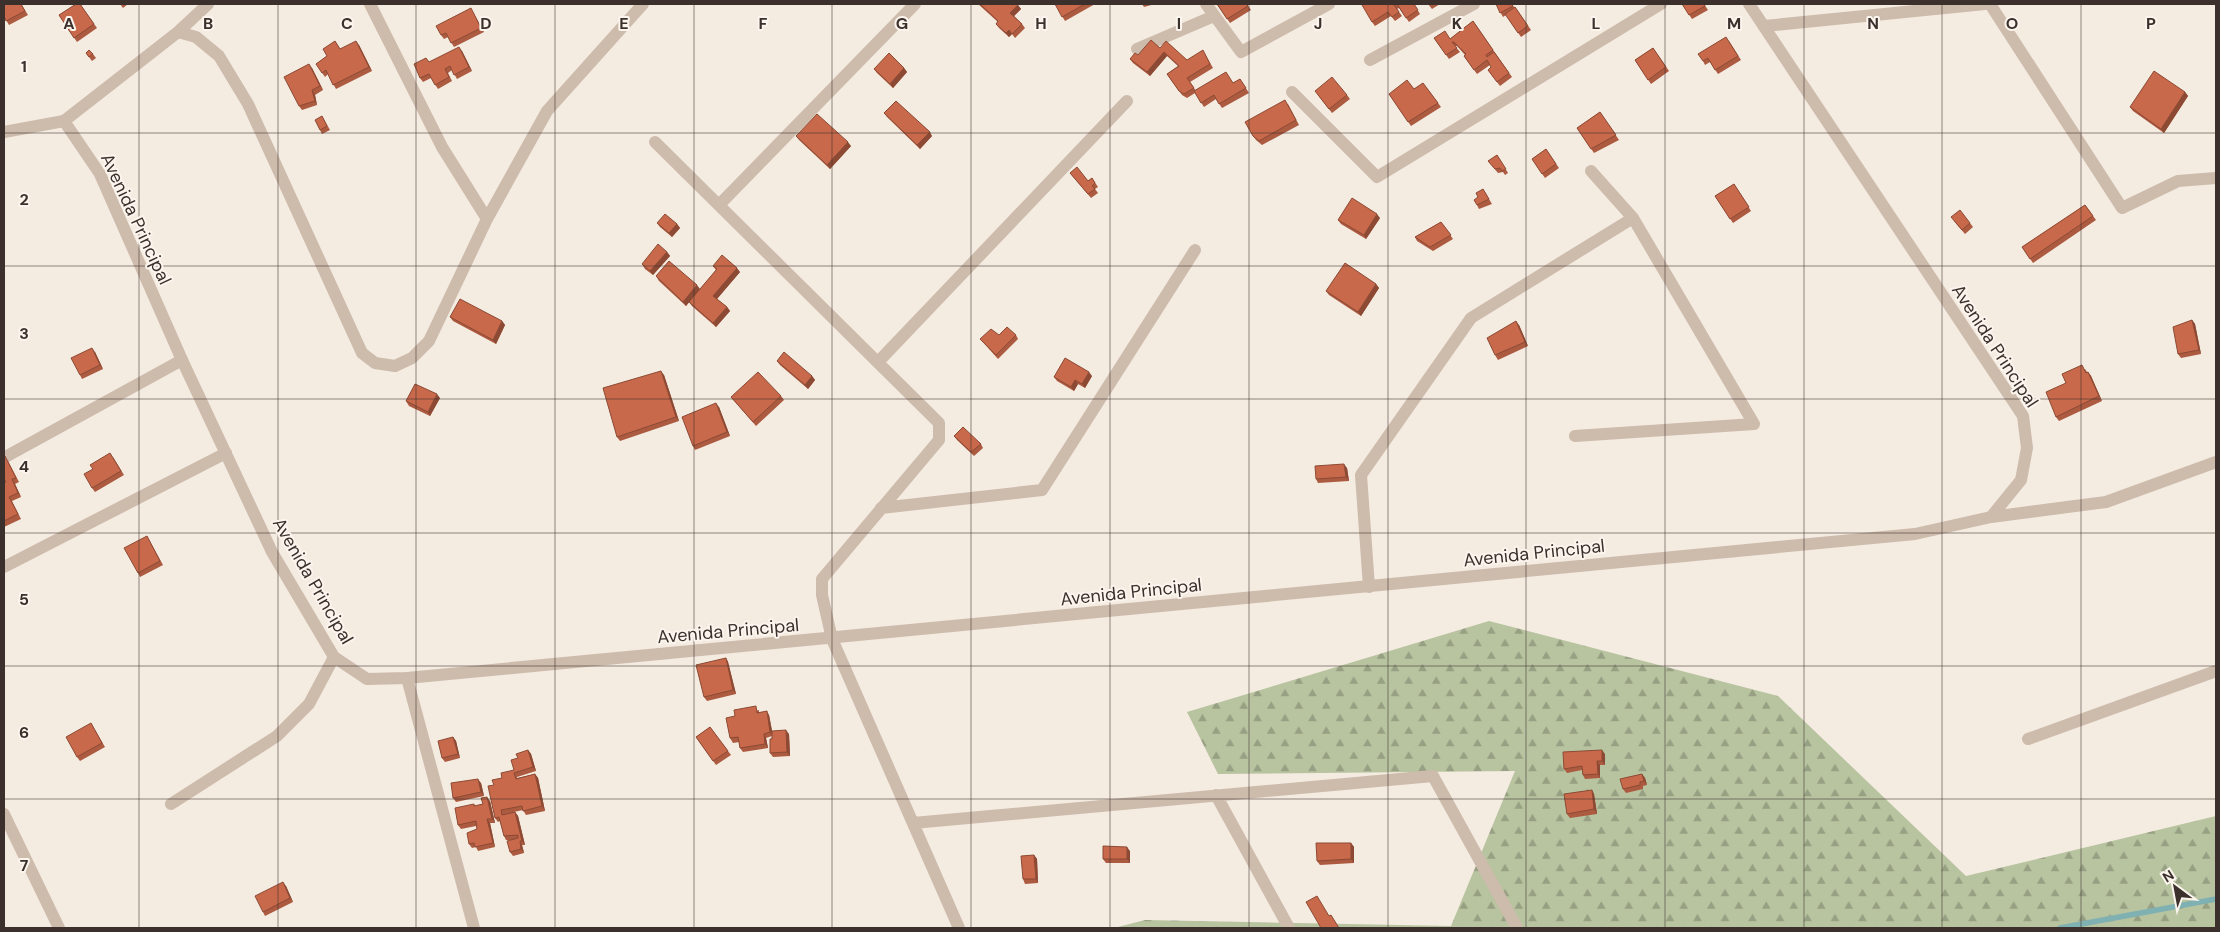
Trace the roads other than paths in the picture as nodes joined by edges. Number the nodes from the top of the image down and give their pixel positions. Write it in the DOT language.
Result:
graph roads {
  1 [pos="208,4"];
  2 [pos="370,4"];
  3 [pos="644,4"];
  4 [pos="915,4"];
  5 [pos="1206,4"];
  6 [pos="1327,4"];
  7 [pos="1474,4"];
  8 [pos="1749,4"];
  9 [pos="1984,4"];
  10 [pos="1990,4"];
  11 [pos="1652,6"];
  12 [pos="1214,16"];
  13 [pos="1764,26"];
  14 [pos="178,32"];
  15 [pos="1137,48"];
  16 [pos="1370,60"];
  17 [pos="1292,92"];
  18 [pos="1127,101"];
  19 [pos="64,121"];
  20 [pos="4,132"];
  21 [pos="655,142"];
  22 [pos="1591,171"];
  23 [pos="2216,178"];
  24 [pos="719,205"];
  25 [pos="1633,218"];
  26 [pos="487,219"];
  27 [pos="1195,250"];
  28 [pos="182,360"];
  29 [pos="879,361"];
  30 [pos="1575,436"];
  31 [pos="226,453"];
  32 [pos="7,456"];
  33 [pos="2216,462"];
  34 [pos="881,508"];
  35 [pos="1991,517"];
  36 [pos="4,567"];
  37 [pos="1369,587"];
  38 [pos="832,639"];
  39 [pos="334,657"];
  40 [pos="2216,671"];
  41 [pos="407,678"];
  42 [pos="2028,739"];
  43 [pos="1216,796"];
  44 [pos="171,804"];
  45 [pos="4,814"];
  46 [pos="913,823"];
  47 [pos="59,928"];
  48 [pos="474,928"];
  49 [pos="959,928"];
  50 [pos="1289,928"];
  51 [pos="1518,928"];
  1 -- 14 [label="street"];
  2 -- 26 [label="street"];
  3 -- 26 [label="street"];
  4 -- 24 [label="street"];
  5 -- 12 [label="street"];
  6 -- 12 [label="street"];
  7 -- 16 [label="street"];
  8 -- 13 [label="street, Avenida Principal"];
  9 -- 13 [label="street"];
  10 -- 23 [label="street"];
  11 -- 17 [label="street"];
  12 -- 15 [label="street"];
  13 -- 35 [label="street, Avenida Principal"];
  14 -- 19 [label="street"];
  14 -- 26 [label="street"];
  18 -- 29 [label="street"];
  19 -- 20 [label="street"];
  19 -- 28 [label="street, Avenida Principal"];
  21 -- 24 [label="street"];
  22 -- 25 [label="street"];
  24 -- 29 [label="street"];
  25 -- 30 [label="street"];
  25 -- 37 [label="street"];
  27 -- 34 [label="street"];
  28 -- 31 [label="street, Avenida Principal"];
  28 -- 32 [label="street"];
  29 -- 34 [label="street"];
  31 -- 36 [label="street"];
  31 -- 39 [label="street, Avenida Principal"];
  33 -- 35 [label="street"];
  34 -- 38 [label="street"];
  35 -- 37 [label="street, Avenida Principal"];
  37 -- 38 [label="street, Avenida Principal"];
  38 -- 41 [label="street, Avenida Principal"];
  38 -- 46 [label="street"];
  39 -- 41 [label="street, Avenida Principal"];
  39 -- 44 [label="street"];
  40 -- 42 [label="street"];
  41 -- 48 [label="street"];
  43 -- 46 [label="street"];
  43 -- 50 [label="street"];
  43 -- 51 [label="street"];
  45 -- 47 [label="street"];
  46 -- 49 [label="street"];
}
